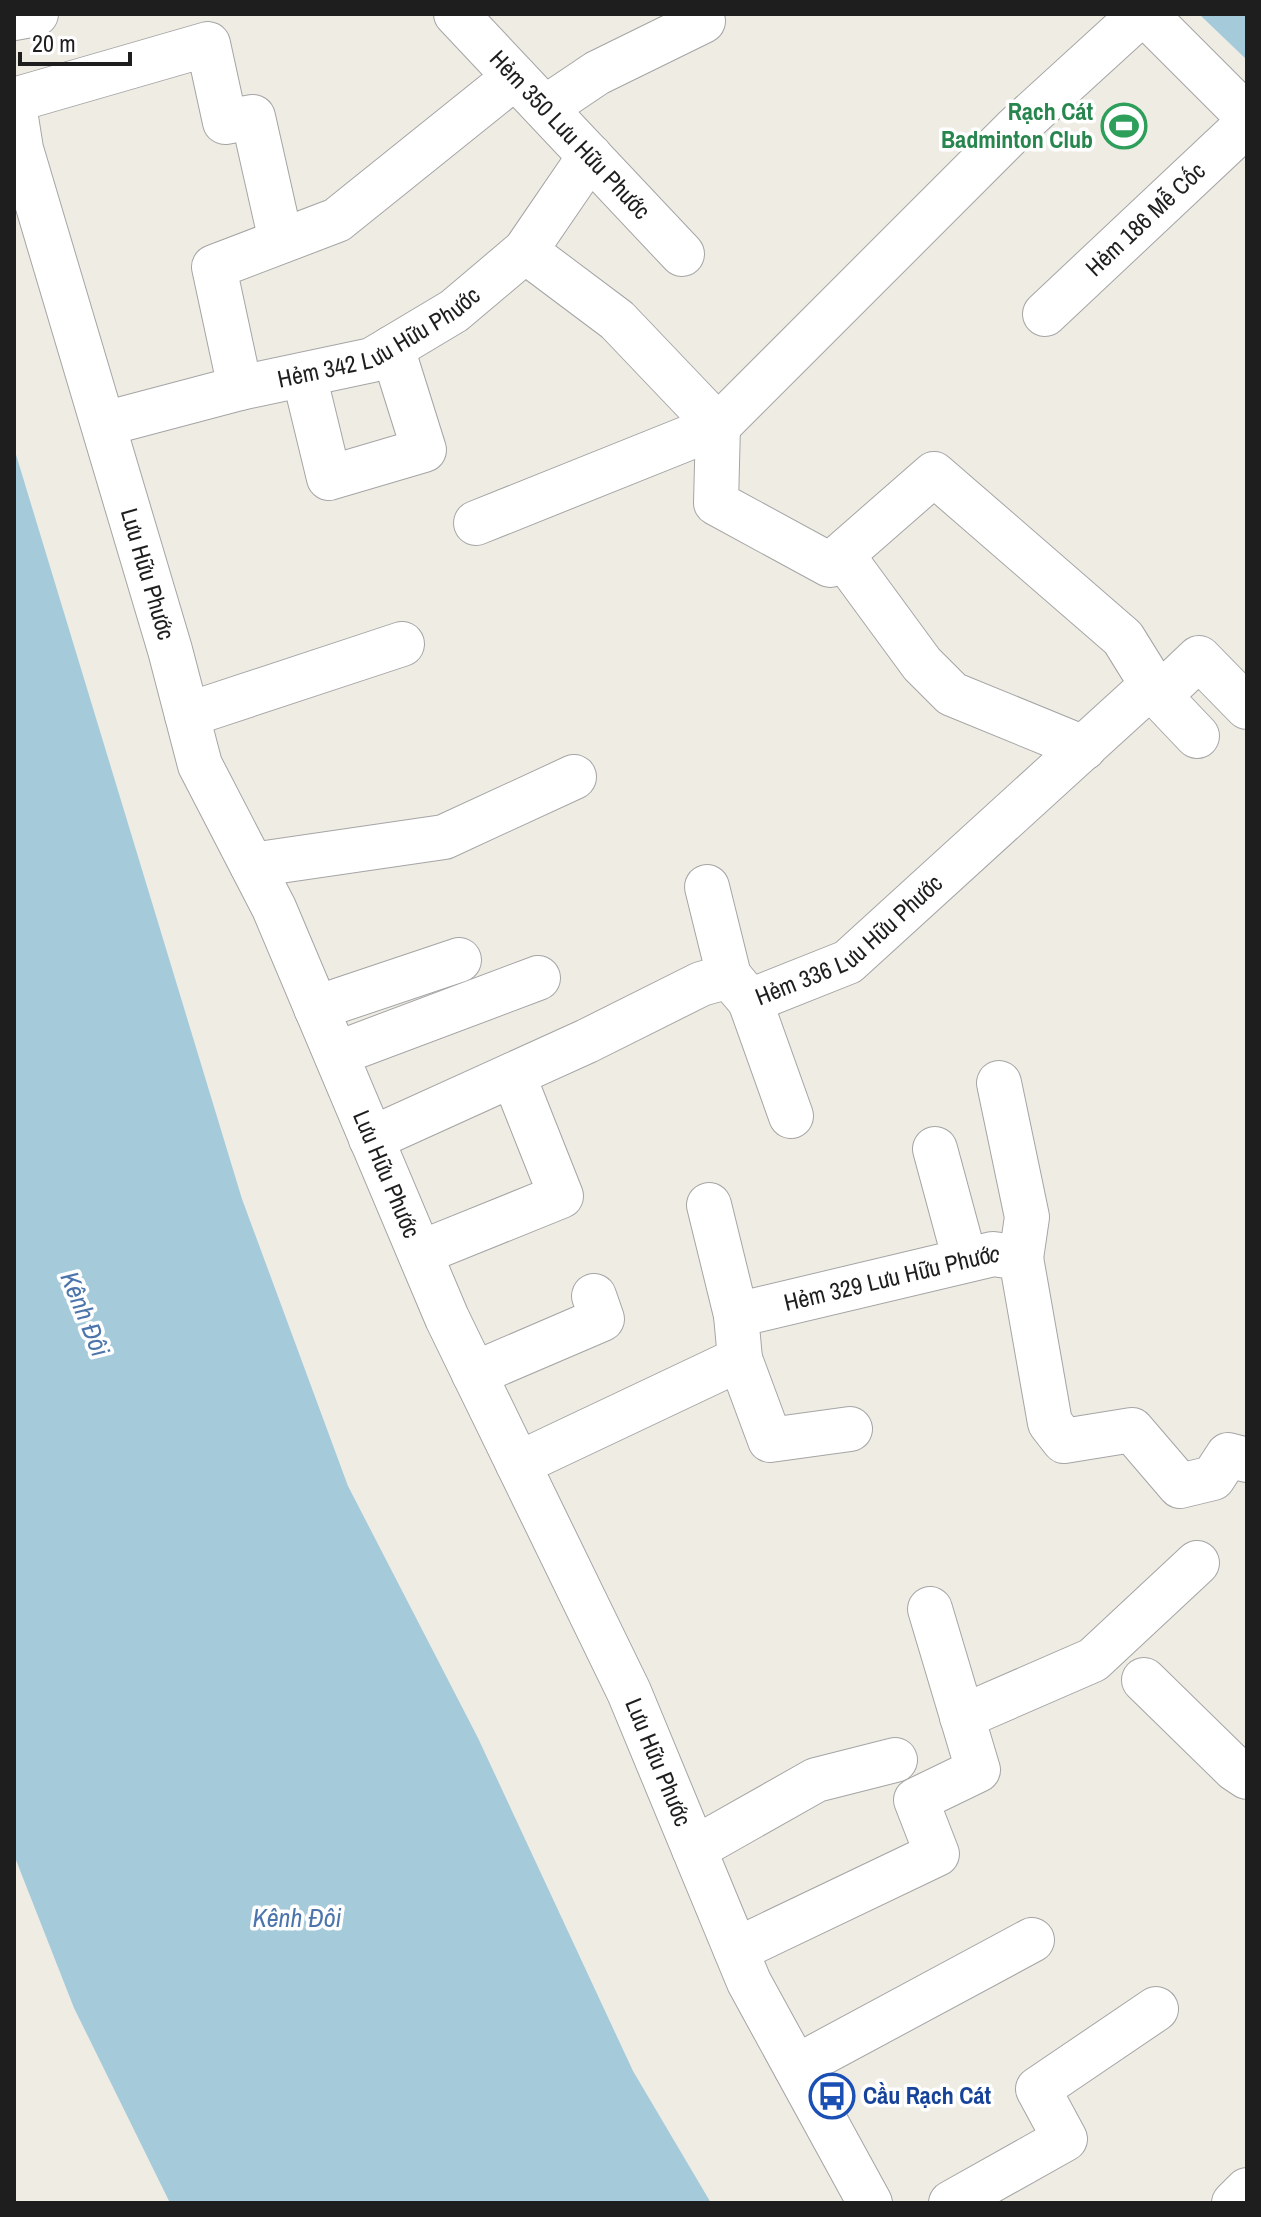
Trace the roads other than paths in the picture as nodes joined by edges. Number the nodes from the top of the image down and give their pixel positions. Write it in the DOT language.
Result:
graph roads {
  1 [pos="36,14"];
  2 [pos="456,14"];
  3 [pos="1143,14"];
  4 [pos="14,18"];
  5 [pos="703,21"];
  6 [pos="515,77"];
  7 [pos="14,102"];
  8 [pos="545,108"];
  9 [pos="1247,116"];
  10 [pos="1247,124"];
  11 [pos="590,156"];
  12 [pos="281,241"];
  13 [pos="525,251"];
  14 [pos="682,254"];
  15 [pos="1045,314"];
  16 [pos="392,348"];
  17 [pos="304,375"];
  18 [pos="240,388"];
  19 [pos="104,424"];
  20 [pos="718,426"];
  21 [pos="476,523"];
  22 [pos="842,555"];
  23 [pos="402,644"];
  24 [pos="1156,691"];
  25 [pos="1247,707"];
  26 [pos="187,715"];
  27 [pos="1197,736"];
  28 [pos="1084,748"];
  29 [pos="574,777"];
  30 [pos="252,865"];
  31 [pos="707,887"];
  32 [pos="459,960"];
  33 [pos="538,978"];
  34 [pos="740,988"];
  35 [pos="316,1008"];
  36 [pos="336,1054"];
  37 [pos="513,1075"];
  38 [pos="999,1083"];
  39 [pos="791,1116"];
  40 [pos="371,1139"];
  41 [pos="935,1149"];
  42 [pos="709,1205"];
  43 [pos="420,1253"];
  44 [pos="1021,1258"];
  45 [pos="965,1260"];
  46 [pos="594,1296"];
  47 [pos="736,1315"];
  48 [pos="740,1359"];
  49 [pos="474,1374"];
  50 [pos="850,1429"];
  51 [pos="1247,1460"];
  52 [pos="518,1464"];
  53 [pos="1197,1563"];
  54 [pos="930,1609"];
  55 [pos="1144,1680"];
  56 [pos="962,1717"];
  57 [pos="895,1760"];
  58 [pos="1247,1777"];
  59 [pos="694,1849"];
  60 [pos="1032,1940"];
  61 [pos="736,1950"];
  62 [pos="1156,2009"];
  63 [pos="796,2067"];
  64 [pos="1247,2190"];
  65 [pos="870,2203"];
  66 [pos="951,2203"];
  67 [pos="1234,2203"];
  1 -- 4 [label="street"];
  2 -- 6 [label="street, Hẻm 350 Lưu Hữu Phước"];
  3 -- 9 [label="street"];
  3 -- 20 [label="street"];
  5 -- 8 [label="street"];
  6 -- 8 [label="street, Hẻm 350 Lưu Hữu Phước"];
  6 -- 12 [label="street"];
  7 -- 12 [label="street"];
  7 -- 19 [label="street, Lưu Hữu Phước"];
  8 -- 11 [label="street, Hẻm 350 Lưu Hữu Phước"];
  10 -- 15 [label="street, Hẻm 186 Mễ Cốc"];
  11 -- 13 [label="street, Hẻm 342 Lưu Hữu Phước"];
  11 -- 14 [label="street, Hẻm 350 Lưu Hữu Phước"];
  12 -- 18 [label="street"];
  13 -- 16 [label="street, Hẻm 342 Lưu Hữu Phước"];
  13 -- 20 [label="street"];
  16 -- 17 [label="street, Hẻm 342 Lưu Hữu Phước"];
  16 -- 17 [label="street"];
  17 -- 18 [label="street, Hẻm 342 Lưu Hữu Phước"];
  18 -- 19 [label="street, Hẻm 342 Lưu Hữu Phước"];
  19 -- 26 [label="street, Lưu Hữu Phước"];
  20 -- 21 [label="street"];
  20 -- 22 [label="street"];
  22 -- 24 [label="street"];
  22 -- 28 [label="street"];
  23 -- 26 [label="street"];
  24 -- 25 [label="street, Hẻm 336 Lưu Hữu Phước"];
  24 -- 27 [label="street"];
  24 -- 28 [label="street, Hẻm 336 Lưu Hữu Phước"];
  26 -- 30 [label="street, Lưu Hữu Phước"];
  28 -- 34 [label="street, Hẻm 336 Lưu Hữu Phước"];
  29 -- 30 [label="street"];
  30 -- 35 [label="street, Lưu Hữu Phước"];
  31 -- 34 [label="street"];
  32 -- 35 [label="street"];
  33 -- 36 [label="street"];
  34 -- 37 [label="street, Hẻm 336 Lưu Hữu Phước"];
  34 -- 39 [label="street"];
  35 -- 36 [label="street, Lưu Hữu Phước"];
  36 -- 40 [label="street, Lưu Hữu Phước"];
  37 -- 40 [label="street, Hẻm 336 Lưu Hữu Phước"];
  37 -- 43 [label="street"];
  38 -- 44 [label="street"];
  40 -- 43 [label="street, Lưu Hữu Phước"];
  41 -- 45 [label="street"];
  42 -- 47 [label="street"];
  43 -- 49 [label="street, Lưu Hữu Phước"];
  44 -- 45 [label="street, Hẻm 329 Lưu Hữu Phước"];
  44 -- 51 [label="street, Hẻm 329 Lưu Hữu Phước"];
  45 -- 47 [label="street, Hẻm 329 Lưu Hữu Phước"];
  46 -- 49 [label="street"];
  47 -- 48 [label="street"];
  48 -- 50 [label="street"];
  48 -- 52 [label="street"];
  49 -- 52 [label="street, Lưu Hữu Phước"];
  52 -- 59 [label="street, Lưu Hữu Phước"];
  53 -- 56 [label="street"];
  54 -- 56 [label="street"];
  55 -- 58 [label="street"];
  56 -- 61 [label="street"];
  57 -- 59 [label="street"];
  59 -- 61 [label="street, Lưu Hữu Phước"];
  60 -- 63 [label="street"];
  61 -- 63 [label="street, Lưu Hữu Phước"];
  62 -- 66 [label="street"];
  63 -- 65 [label="street, Lưu Hữu Phước"];
  64 -- 67 [label="street"];
}
